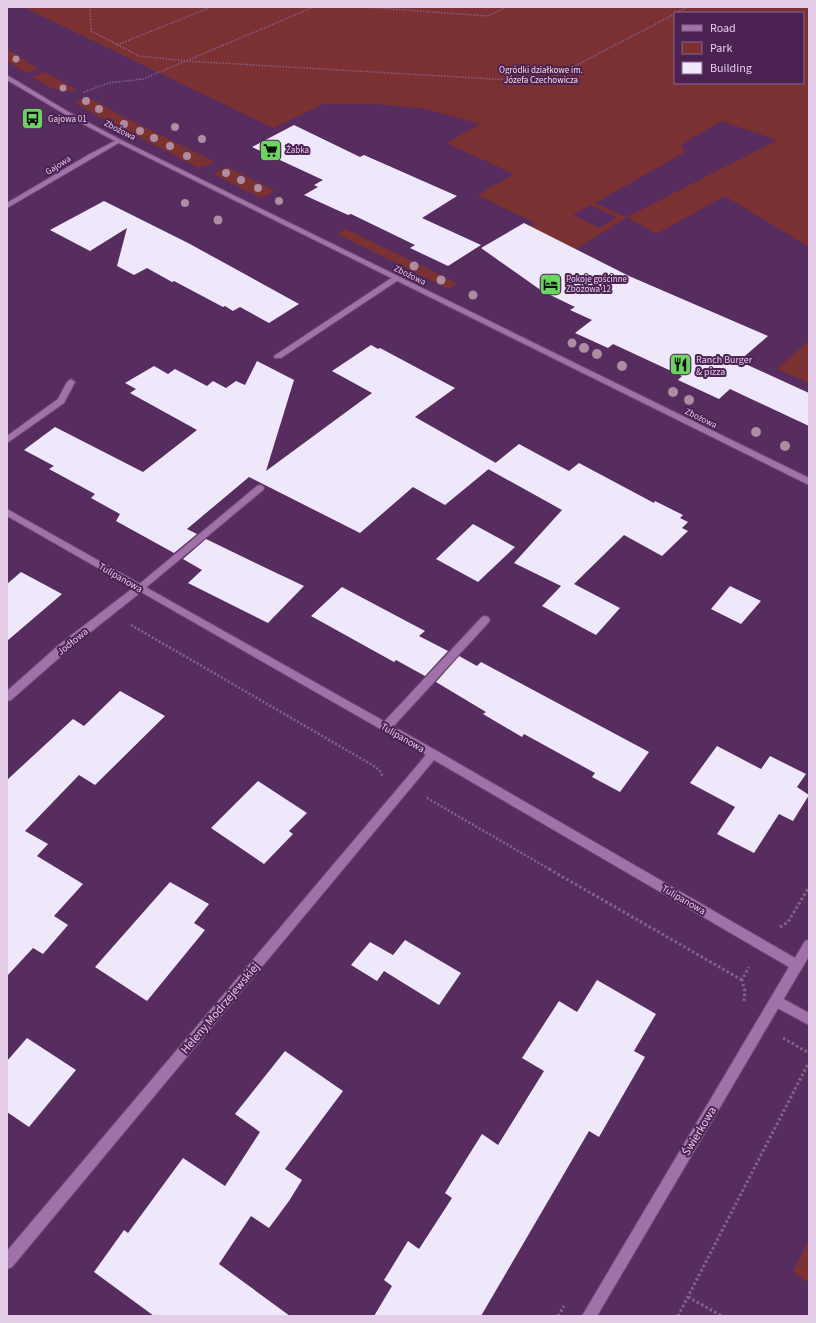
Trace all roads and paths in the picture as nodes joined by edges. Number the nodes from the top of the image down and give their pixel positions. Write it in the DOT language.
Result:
graph roads {
  1 [pos="90,7"];
  2 [pos="211,7"];
  3 [pos="314,7"];
  4 [pos="363,7"];
  5 [pos="507,7"];
  6 [pos="688,7"];
  7 [pos="678,12"];
  8 [pos="674,14"];
  9 [pos="118,45"];
  10 [pos="186,61"];
  11 [pos="7,77"];
  12 [pos="84,92"];
  13 [pos="119,141"];
  14 [pos="7,206"];
  15 [pos="396,279"];
  16 [pos="278,356"];
  17 [pos="71,382"];
  18 [pos="7,440"];
  19 [pos="809,482"];
  20 [pos="260,488"];
  21 [pos="7,512"];
  22 [pos="140,588"];
  23 [pos="485,620"];
  24 [pos="128,624"];
  25 [pos="7,697"];
  26 [pos="386,727"];
  27 [pos="433,754"];
  28 [pos="381,772"];
  29 [pos="382,779"];
  30 [pos="406,786"];
  31 [pos="809,887"];
  32 [pos="777,926"];
  33 [pos="809,945"];
  34 [pos="797,965"];
  35 [pos="742,980"];
  36 [pos="776,1000"];
  37 [pos="809,1019"];
  38 [pos="809,1062"];
  39 [pos="7,1262"];
  40 [pos="688,1297"];
  41 [pos="589,1316"];
  42 [pos="678,1316"];
  43 [pos="722,1316"];
  1 -- 9 [label="path"];
  2 -- 9 [label="path"];
  3 -- 10 [label="path"];
  4 -- 5 [label="path"];
  6 -- 7 [label="path"];
  8 -- 10 [label="path"];
  9 -- 10 [label="path"];
  10 -- 12 [label="path"];
  11 -- 13 [label="street, Zbożowa"];
  13 -- 14 [label="street, Gajowa"];
  13 -- 15 [label="street, Zbożowa"];
  15 -- 16 [label="street"];
  15 -- 19 [label="street, Zbożowa"];
  17 -- 18 [label="street"];
  20 -- 22 [label="street, Jodłowa"];
  21 -- 22 [label="street, Tulipanowa"];
  22 -- 25 [label="street, Jodłowa"];
  22 -- 26 [label="street, Tulipanowa"];
  23 -- 26 [label="street"];
  24 -- 28 [label="path"];
  26 -- 27 [label="street, Tulipanowa"];
  27 -- 30 [label="street, Heleny Modrzejewskiej"];
  27 -- 34 [label="street, Tulipanowa"];
  28 -- 29 [label="path"];
  28 -- 30 [label="path"];
  30 -- 35 [label="path"];
  30 -- 39 [label="street, Heleny Modrzejewskiej"];
  31 -- 32 [label="path"];
  33 -- 34 [label="street, Świerkowa"];
  34 -- 36 [label="street, Świerkowa"];
  36 -- 37 [label="street"];
  36 -- 41 [label="street, Świerkowa"];
  38 -- 40 [label="path"];
  40 -- 42 [label="path"];
  40 -- 43 [label="path"];
}
